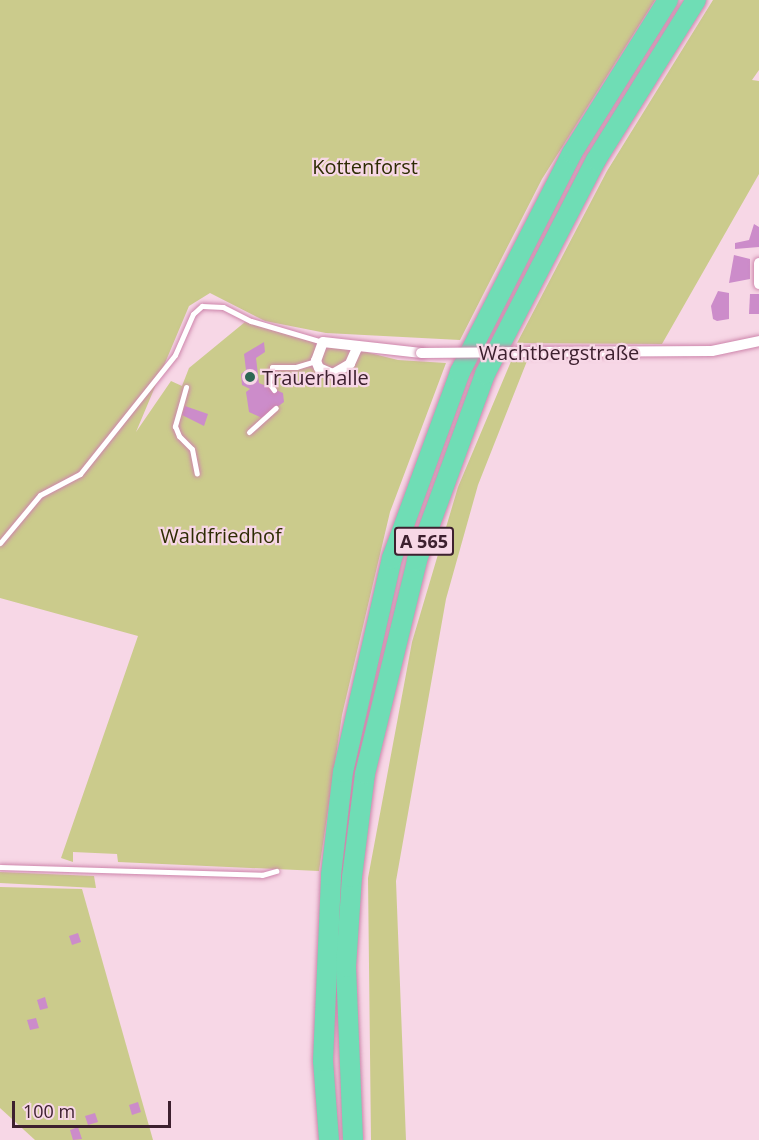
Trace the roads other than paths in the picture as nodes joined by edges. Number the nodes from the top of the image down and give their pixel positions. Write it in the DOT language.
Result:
graph roads {
  1 [pos="668,0"];
  2 [pos="696,0"];
  3 [pos="759,263"];
  4 [pos="759,284"];
  5 [pos="759,341"];
  6 [pos="323,342"];
  7 [pos="357,348"];
  8 [pos="316,361"];
  9 [pos="186,387"];
  10 [pos="274,390"];
  11 [pos="276,408"];
  12 [pos="249,432"];
  13 [pos="197,474"];
  14 [pos="0,543"];
  15 [pos="0,867"];
  16 [pos="276,872"];
  17 [pos="329,1140"];
  18 [pos="353,1140"];
  1 -- 17 [label="highway, A 565"];
  2 -- 18 [label="highway, A 565"];
  3 -- 4 [label="street"];
  5 -- 7 [label="street, Wachtbergstraße, bridge"];
  6 -- 7 [label="street, Wachtbergstraße"];
  6 -- 8 [label="street"];
  6 -- 14 [label="lane, Wachtbergstraße"];
  7 -- 8 [label="street"];
  8 -- 10 [label="lane"];
  9 -- 13 [label="lane"];
  11 -- 12 [label="lane"];
  15 -- 16 [label="lane"];
}
